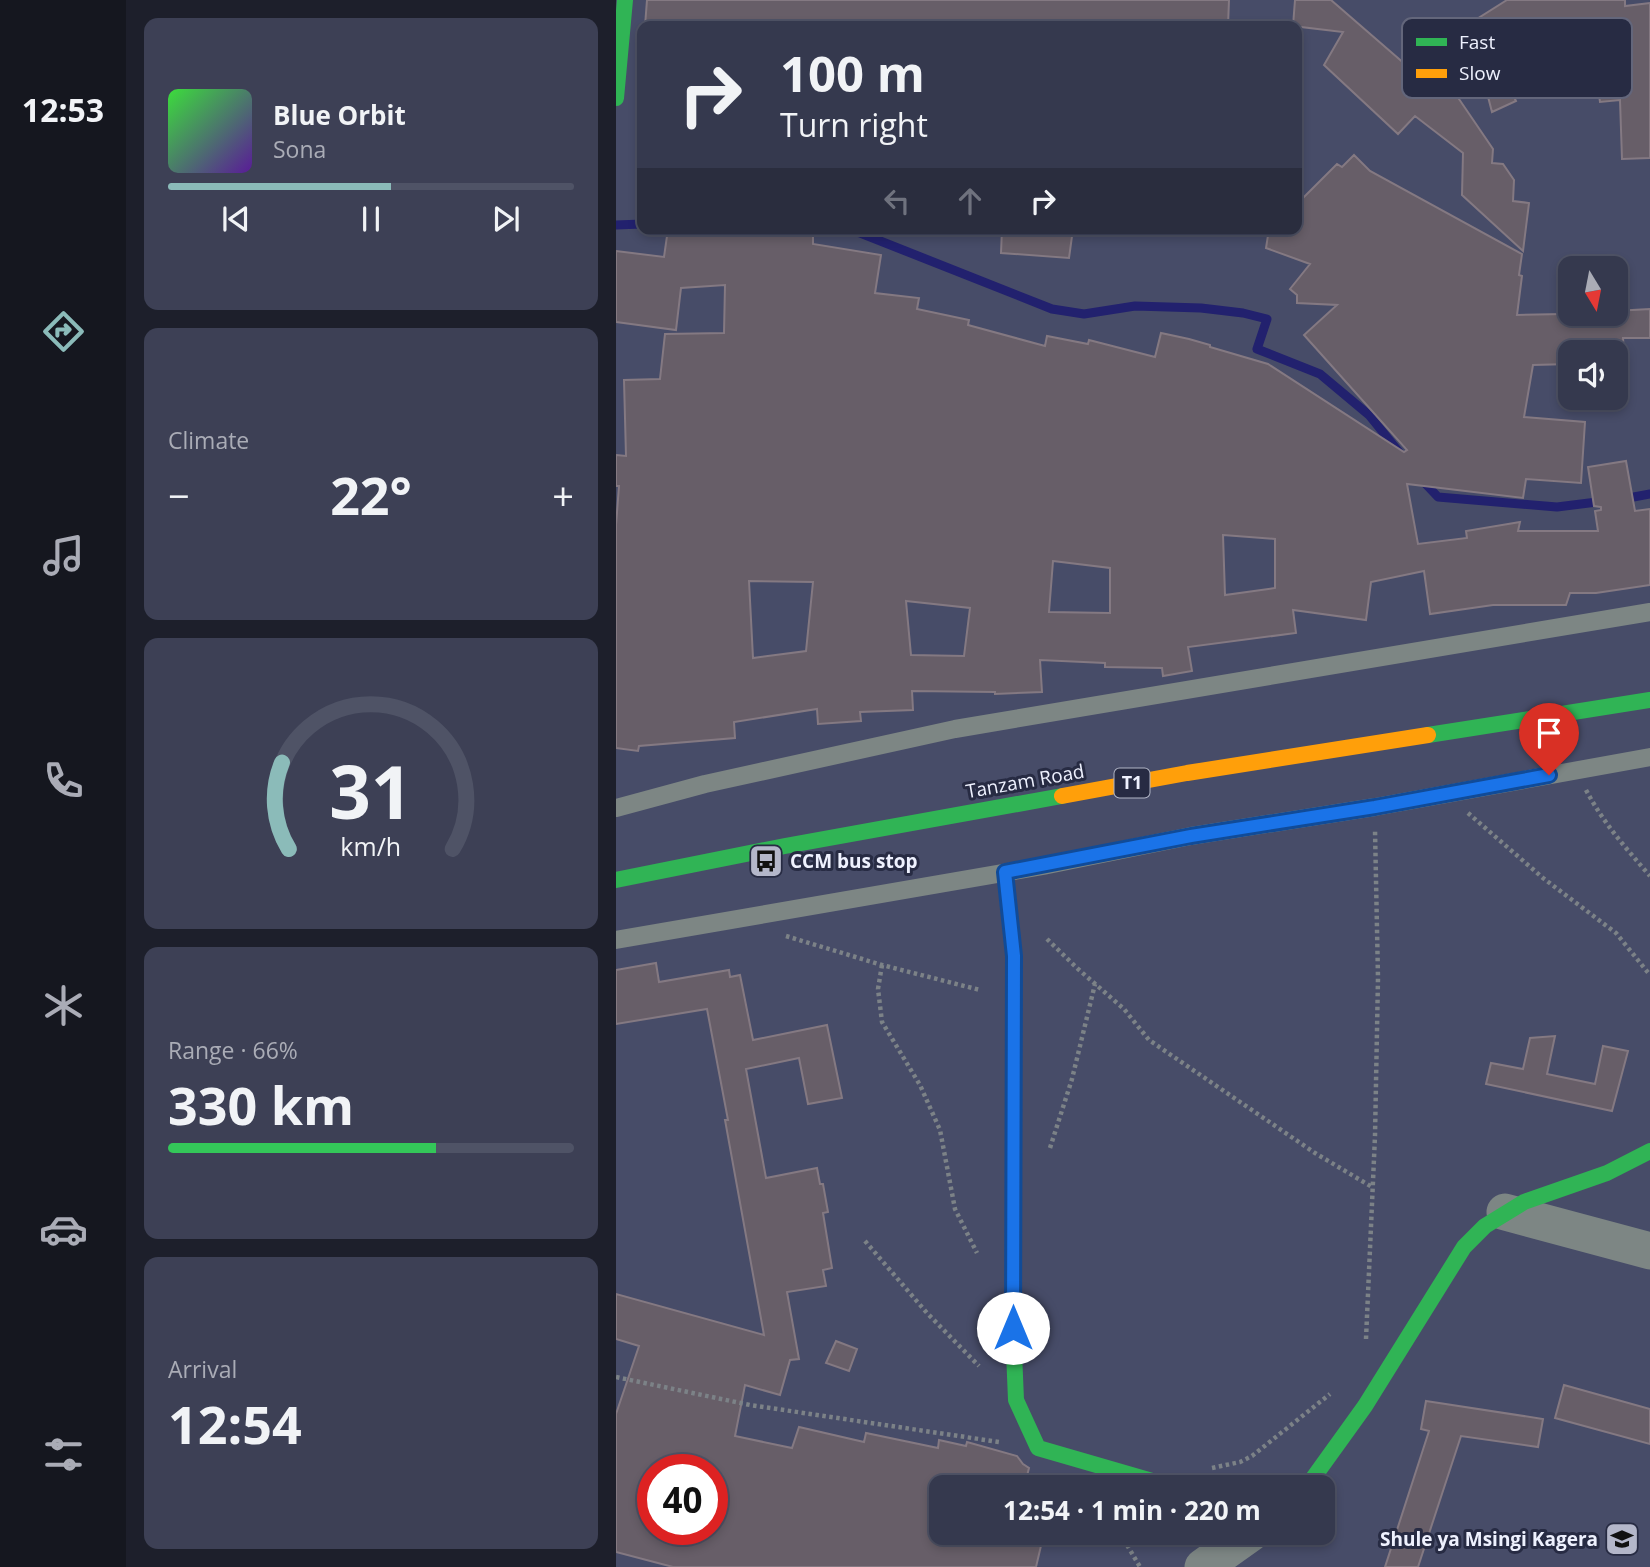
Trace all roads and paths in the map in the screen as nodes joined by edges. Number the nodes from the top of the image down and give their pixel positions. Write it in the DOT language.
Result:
graph roads {
  1 [pos="625,0"];
  2 [pos="616,98"];
  3 [pos="1650,612"];
  4 [pos="1650,700"];
  5 [pos="1650,757"];
  6 [pos="1575,770"];
  7 [pos="1444,794"];
  8 [pos="1375,807"];
  9 [pos="616,808"];
  10 [pos="1005,872"];
  11 [pos="1650,876"];
  12 [pos="616,880"];
  13 [pos="1009,894"];
  14 [pos="781,935"];
  15 [pos="616,940"];
  16 [pos="882,965"];
  17 [pos="1650,975"];
  18 [pos="1095,984"];
  19 [pos="1014,1000"];
  20 [pos="1650,1151"];
  21 [pos="1048,1153"];
  22 [pos="1373,1187"];
  23 [pos="1505,1212"];
  24 [pos="865,1241"];
  25 [pos="1650,1251"];
  26 [pos="978,1255"];
  27 [pos="1367,1350"];
  28 [pos="616,1377"];
  29 [pos="1338,1389"];
  30 [pos="1016,1400"];
  31 [pos="1038,1448"];
  32 [pos="1200,1470"];
  33 [pos="1134,1475"];
  34 [pos="1316,1475"];
  35 [pos="1127,1545"];
  36 [pos="1234,1545"];
  37 [pos="1140,1567"];
  38 [pos="1203,1567"];
  1 -- 2 [label="main road"];
  3 -- 9 [label="lane"];
  4 -- 12 [label="main road, Tanzam Road / T1"];
  5 -- 6 [label="lane"];
  6 -- 7 [label="lane"];
  6 -- 11 [label="path"];
  7 -- 8 [label="lane"];
  7 -- 17 [label="path"];
  8 -- 10 [label="lane"];
  8 -- 22 [label="path"];
  10 -- 13 [label="main road"];
  10 -- 15 [label="lane"];
  13 -- 18 [label="path"];
  13 -- 19 [label="main road"];
  14 -- 16 [label="path"];
  16 -- 19 [label="path"];
  16 -- 26 [label="path"];
  18 -- 21 [label="path"];
  18 -- 22 [label="path"];
  19 -- 30 [label="main road"];
  20 -- 23 [label="main road"];
  22 -- 27 [label="path"];
  23 -- 25 [label="street"];
  23 -- 34 [label="main road"];
  24 -- 30 [label="path"];
  28 -- 31 [label="path"];
  29 -- 32 [label="path"];
  30 -- 31 [label="main road"];
  31 -- 33 [label="main road"];
  35 -- 37 [label="path"];
  36 -- 38 [label="street"];
}
